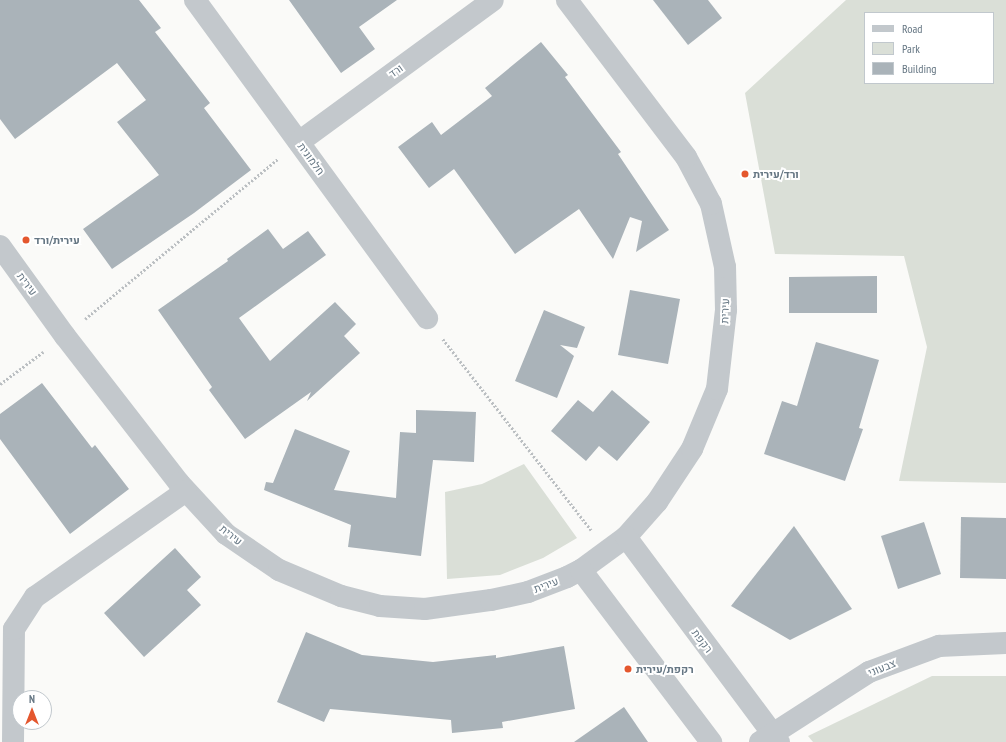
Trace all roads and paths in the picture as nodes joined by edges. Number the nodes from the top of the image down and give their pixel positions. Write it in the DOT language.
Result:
graph roads {
  1 [pos="195,0"];
  2 [pos="493,0"];
  3 [pos="567,0"];
  4 [pos="298,142"];
  5 [pos="0,246"];
  6 [pos="427,318"];
  7 [pos="65,336"];
  8 [pos="0,384"];
  9 [pos="186,491"];
  10 [pos="626,537"];
  11 [pos="608,552"];
  12 [pos="581,570"];
  13 [pos="1006,643"];
  14 [pos="771,739"];
  15 [pos="13,742"];
  16 [pos="711,742"];
  1 -- 4 [label="street, חלמונית"];
  2 -- 4 [label="street, ורד"];
  3 -- 10 [label="street, עירית"];
  4 -- 6 [label="street, חלמונית"];
  4 -- 7 [label="path"];
  5 -- 7 [label="street, עירית"];
  6 -- 11 [label="path"];
  7 -- 8 [label="path"];
  7 -- 9 [label="street, עירית"];
  9 -- 12 [label="street, עירית"];
  9 -- 15 [label="street"];
  10 -- 11 [label="street, עירית"];
  10 -- 14 [label="street, רקפת"];
  11 -- 12 [label="street, עירית"];
  12 -- 16 [label="street"];
  13 -- 14 [label="street, צבעוני"];
}
